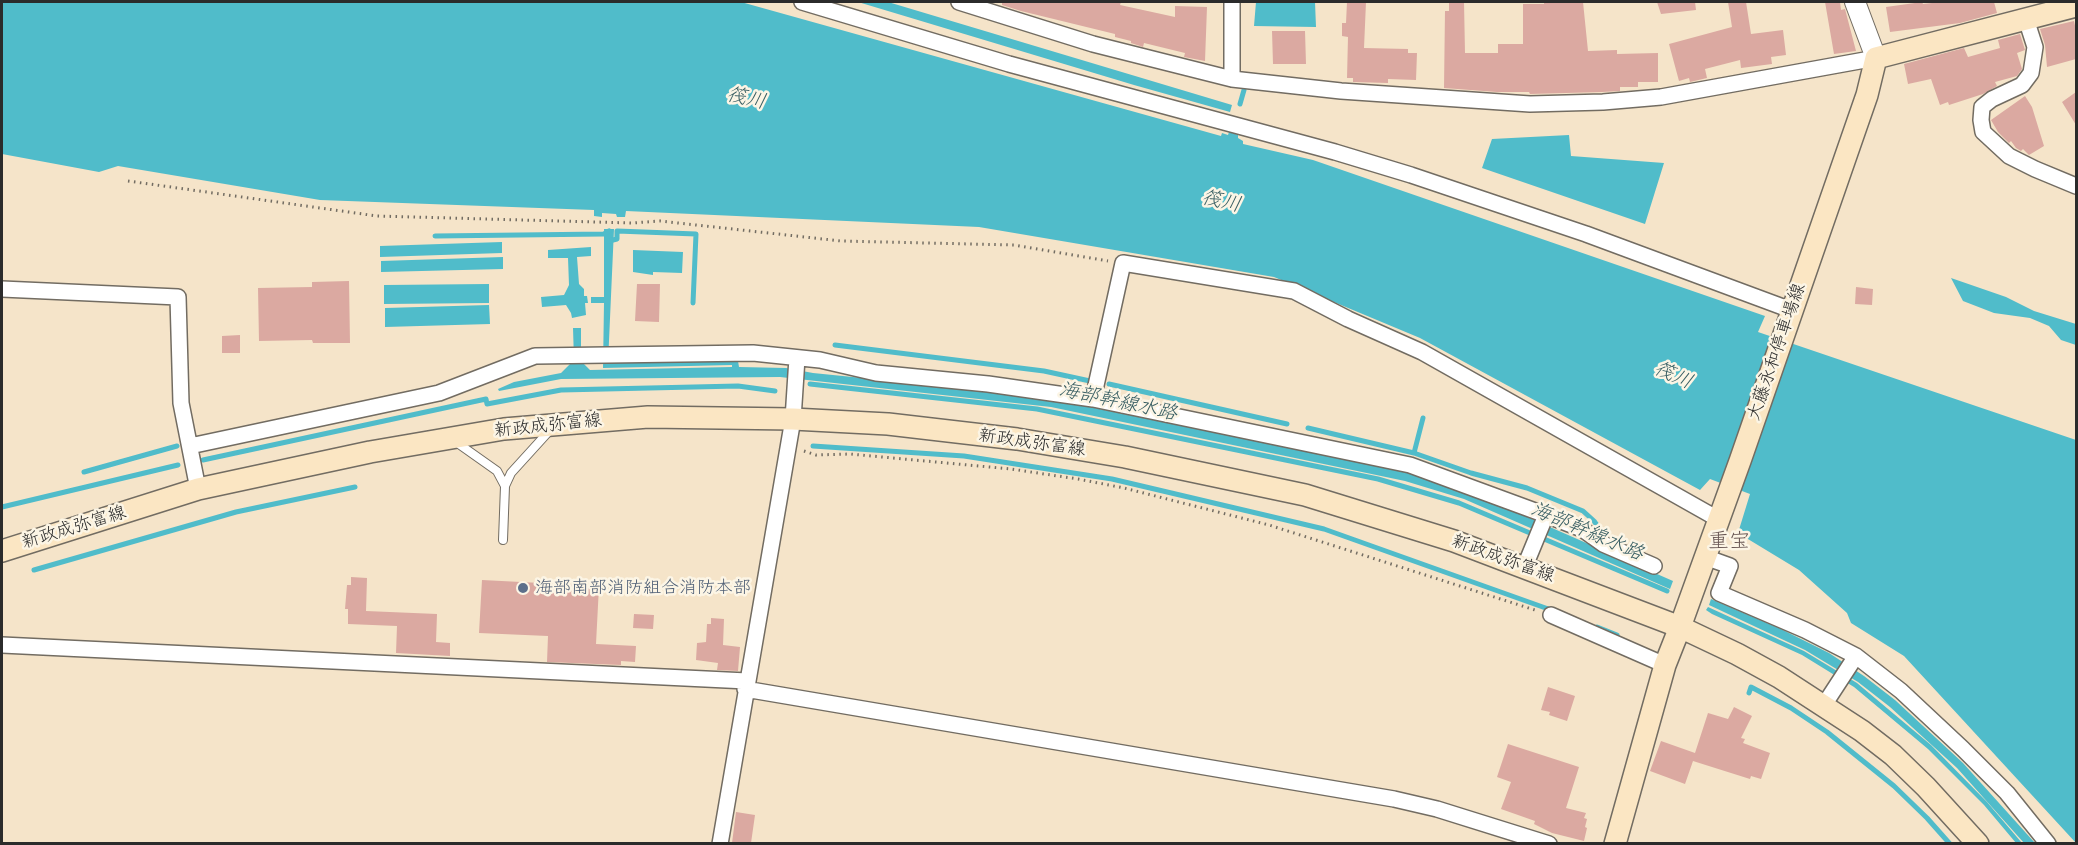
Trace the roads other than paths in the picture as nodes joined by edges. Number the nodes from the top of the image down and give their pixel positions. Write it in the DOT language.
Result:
graph roads {
  1 [pos="802,2"];
  2 [pos="959,2"];
  3 [pos="1232,2"];
  4 [pos="1855,2"];
  5 [pos="2076,6"];
  6 [pos="2026,19"];
  7 [pos="1876,58"];
  8 [pos="1232,79"];
  9 [pos="2076,186"];
  10 [pos="2,288"];
  11 [pos="1791,310"];
  12 [pos="796,368"];
  13 [pos="1093,399"];
  14 [pos="793,418"];
  15 [pos="556,424"];
  16 [pos="450,438"];
  17 [pos="190,446"];
  18 [pos="506,486"];
  19 [pos="198,489"];
  20 [pos="1545,518"];
  21 [pos="1718,519"];
  22 [pos="503,540"];
  23 [pos="2,551"];
  24 [pos="1705,557"];
  25 [pos="1525,566"];
  26 [pos="1654,566"];
  27 [pos="1551,615"];
  28 [pos="1680,627"];
  29 [pos="2,645"];
  30 [pos="1853,660"];
  31 [pos="1665,665"];
  32 [pos="746,685"];
  33 [pos="1828,698"];
  34 [pos="720,843"];
  35 [pos="1549,843"];
  36 [pos="1615,843"];
  37 [pos="1978,843"];
  38 [pos="2048,843"];
  1 -- 11 [label="street"];
  2 -- 8 [label="street"];
  3 -- 8 [label="street"];
  4 -- 7 [label="street"];
  5 -- 6 [label="main road"];
  6 -- 7 [label="main road"];
  6 -- 9 [label="street"];
  7 -- 8 [label="street"];
  7 -- 11 [label="main road, 大藤永和停車場線"];
  10 -- 17 [label="street"];
  11 -- 21 [label="main road, 大藤永和停車場線"];
  12 -- 13 [label="street"];
  12 -- 14 [label="street"];
  12 -- 17 [label="street"];
  13 -- 20 [label="street"];
  13 -- 21 [label="street"];
  14 -- 15 [label="main road, 新政成弥富線"];
  14 -- 25 [label="main road, 新政成弥富線"];
  14 -- 32 [label="street"];
  15 -- 16 [label="main road, 新政成弥富線"];
  15 -- 18 [label="lane"];
  16 -- 18 [label="lane"];
  16 -- 19 [label="main road, 新政成弥富線"];
  17 -- 19 [label="street"];
  18 -- 22 [label="lane"];
  19 -- 23 [label="main road, 新政成弥富線"];
  20 -- 25 [label="street"];
  20 -- 26 [label="street"];
  21 -- 24 [label="main road, 大藤永和停車場線"];
  24 -- 28 [label="main road, 大藤永和停車場線"];
  24 -- 30 [label="street"];
  25 -- 28 [label="main road, 新政成弥富線"];
  27 -- 31 [label="street"];
  28 -- 31 [label="main road, 大藤永和停車場線"];
  28 -- 33 [label="main road, 新政成弥富線"];
  29 -- 32 [label="street"];
  30 -- 33 [label="street"];
  30 -- 38 [label="street"];
  31 -- 36 [label="main road, 大藤永和停車場線"];
  32 -- 34 [label="street"];
  32 -- 35 [label="street"];
  33 -- 37 [label="main road, 新政成弥富線"];
}
